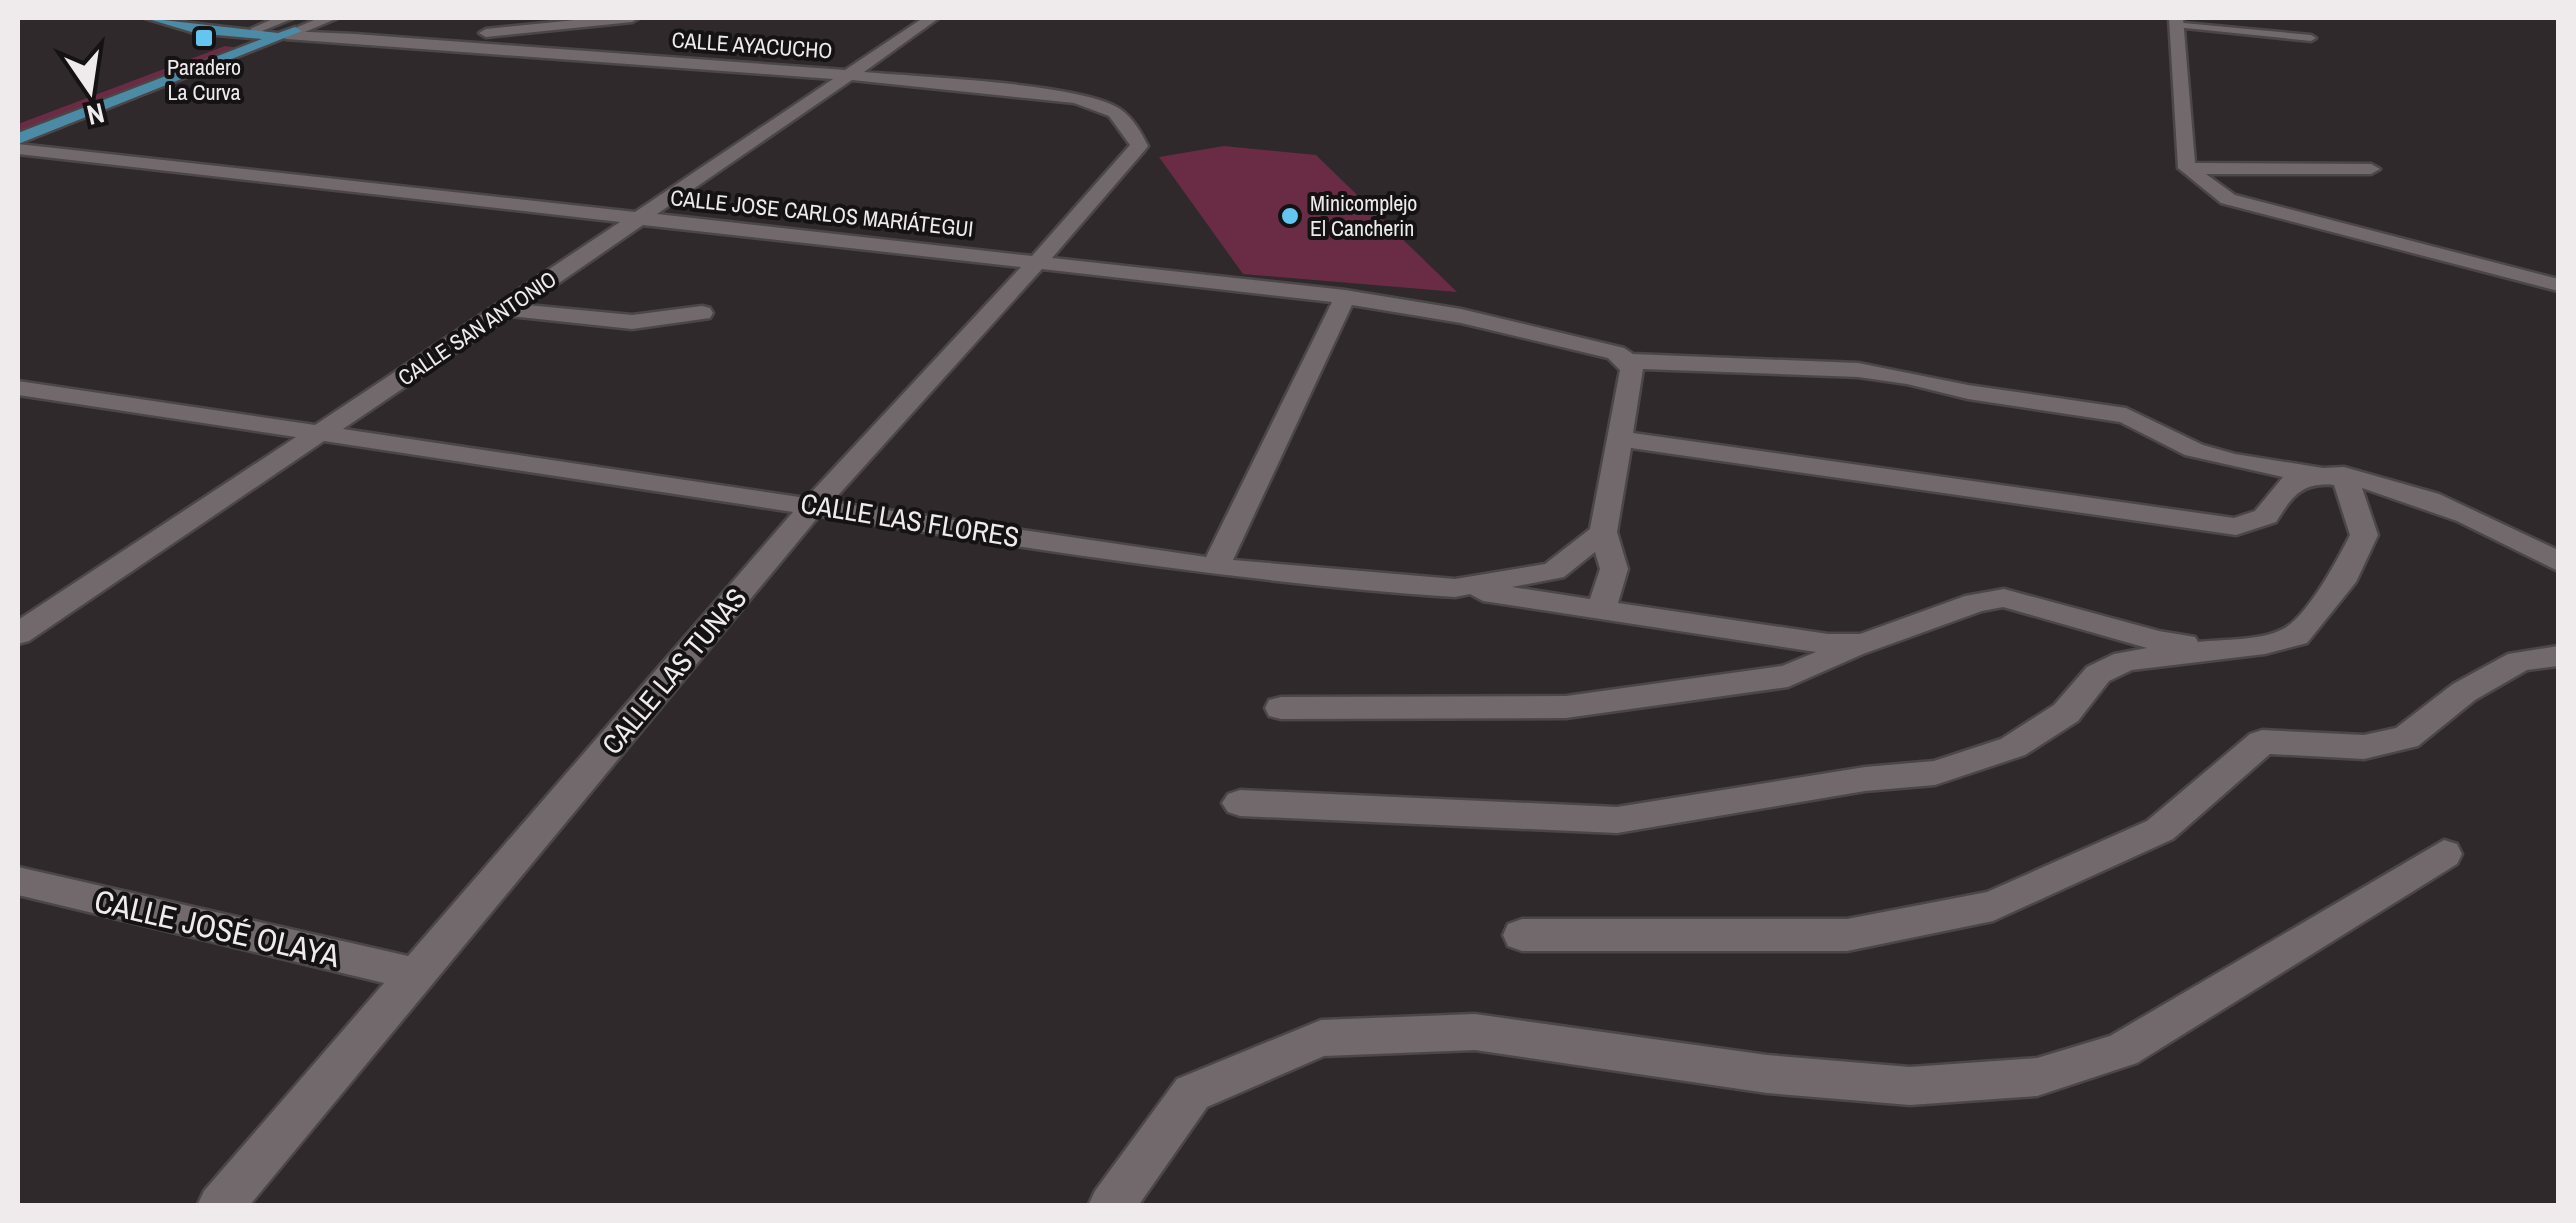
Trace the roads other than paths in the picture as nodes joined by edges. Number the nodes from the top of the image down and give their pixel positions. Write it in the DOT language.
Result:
graph roads {
  1 [pos="152,18"];
  2 [pos="187,18"];
  3 [pos="331,18"];
  4 [pos="632,18"];
  5 [pos="932,18"];
  6 [pos="2176,21"];
  7 [pos="288,30"];
  8 [pos="251,31"];
  9 [pos="522,31"];
  10 [pos="339,38"];
  11 [pos="2312,38"];
  12 [pos="493,49"];
  13 [pos="848,75"];
  14 [pos="18,120"];
  15 [pos="18,140"];
  16 [pos="1139,146"];
  17 [pos="18,149"];
  18 [pos="2187,168"];
  19 [pos="2371,168"];
  20 [pos="642,218"];
  21 [pos="1039,262"];
  22 [pos="2558,285"];
  23 [pos="1346,297"];
  24 [pos="506,310"];
  25 [pos="702,313"];
  26 [pos="1622,357"];
  27 [pos="18,388"];
  28 [pos="316,434"];
  29 [pos="1620,439"];
  30 [pos="2331,475"];
  31 [pos="814,505"];
  32 [pos="1603,532"];
  33 [pos="2558,562"];
  34 [pos="1216,567"];
  35 [pos="1455,588"];
  36 [pos="1601,609"];
  37 [pos="18,634"];
  38 [pos="1863,644"];
  39 [pos="2226,649"];
  40 [pos="2558,656"];
  41 [pos="1281,708"];
  42 [pos="1240,804"];
  43 [pos="2444,854"];
  44 [pos="18,881"];
  45 [pos="1522,935"];
  46 [pos="416,974"];
  47 [pos="220,1206"];
  48 [pos="1111,1206"];
  1 -- 8 [label="main road"];
  2 -- 8 [label="main road"];
  3 -- 7 [label="street"];
  4 -- 9 [label="street"];
  5 -- 13 [label="street, CALLE SAN ANTONIO"];
  6 -- 11 [label="lane"];
  6 -- 18 [label="street"];
  7 -- 8 [label="main road"];
  7 -- 10 [label="street"];
  7 -- 15 [label="main road"];
  8 -- 14 [label="main road"];
  9 -- 10 [label="street"];
  9 -- 12 [label="street"];
  10 -- 12 [label="street, CALLE AYACUCHO"];
  12 -- 13 [label="street, CALLE AYACUCHO"];
  13 -- 16 [label="street, CALLE AYACUCHO"];
  13 -- 20 [label="street, CALLE SAN ANTONIO"];
  16 -- 21 [label="street, CALLE LAS TUNAS"];
  17 -- 20 [label="street, CALLE JOSE CARLOS MARIÁTEGUI"];
  18 -- 19 [label="street"];
  18 -- 22 [label="street"];
  20 -- 21 [label="street, CALLE JOSE CARLOS MARIÁTEGUI"];
  20 -- 24 [label="street, CALLE SAN ANTONIO"];
  21 -- 23 [label="street, CALLE JOSE CARLOS MARIÁTEGUI"];
  21 -- 31 [label="street, CALLE LAS TUNAS"];
  23 -- 26 [label="street, CALLE JOSE CARLOS MARIÁTEGUI"];
  23 -- 34 [label="street"];
  24 -- 25 [label="street"];
  24 -- 28 [label="street, CALLE SAN ANTONIO"];
  26 -- 29 [label="street"];
  26 -- 30 [label="street, CALLE JOSE CARLOS MARIÁTEGUI"];
  27 -- 28 [label="street, CALLE LAS FLORES"];
  28 -- 31 [label="street, CALLE LAS FLORES"];
  28 -- 37 [label="street, CALLE SAN ANTONIO"];
  29 -- 30 [label="street"];
  29 -- 32 [label="street"];
  30 -- 33 [label="street, CALLE JOSE CARLOS MARIÁTEGUI"];
  30 -- 39 [label="street"];
  31 -- 34 [label="street, CALLE LAS FLORES"];
  31 -- 46 [label="street, CALLE LAS TUNAS"];
  32 -- 35 [label="street, CALLE LAS FLORES"];
  32 -- 36 [label="street"];
  34 -- 35 [label="street, CALLE LAS FLORES"];
  35 -- 36 [label="street"];
  36 -- 38 [label="street"];
  38 -- 39 [label="street"];
  38 -- 41 [label="street"];
  39 -- 42 [label="street"];
  40 -- 45 [label="street"];
  43 -- 48 [label="street"];
  44 -- 46 [label="street, CALLE JOSÉ OLAYA"];
  46 -- 47 [label="street, CALLE LAS TUNAS"];
}
